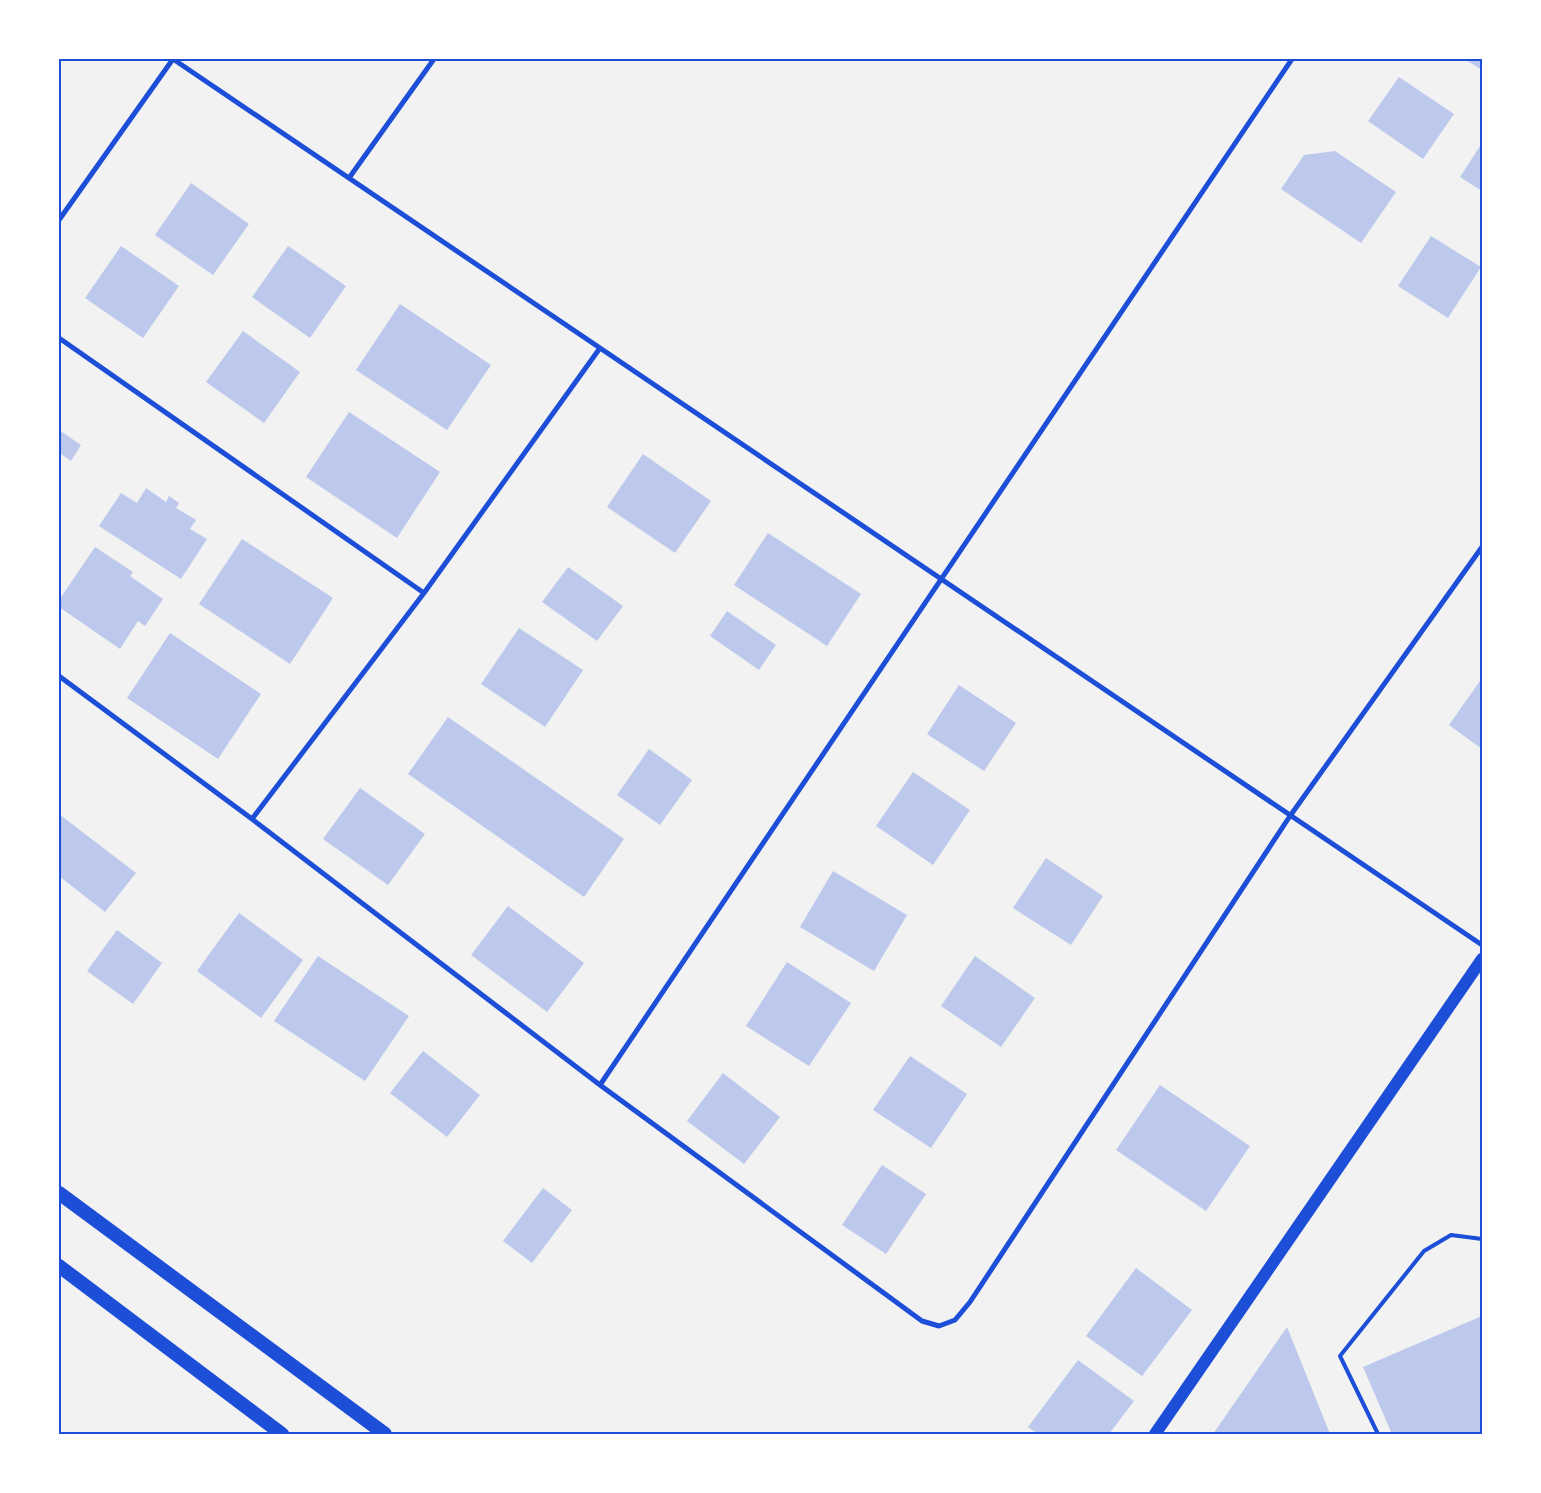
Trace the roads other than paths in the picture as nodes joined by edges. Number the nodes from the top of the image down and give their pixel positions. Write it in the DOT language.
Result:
graph roads {
  1 [pos="173,59"];
  2 [pos="434,59"];
  3 [pos="1292,59"];
  4 [pos="349,178"];
  5 [pos="59,220"];
  6 [pos="59,338"];
  7 [pos="600,348"];
  8 [pos="1482,547"];
  9 [pos="941,579"];
  10 [pos="424,593"];
  11 [pos="59,676"];
  12 [pos="1290,816"];
  13 [pos="252,819"];
  14 [pos="1482,945"];
  15 [pos="1482,959"];
  16 [pos="600,1085"];
  17 [pos="59,1193"];
  18 [pos="1482,1239"];
  19 [pos="59,1266"];
  20 [pos="282,1434"];
  21 [pos="385,1434"];
  22 [pos="1155,1434"];
  23 [pos="1378,1434"];
  1 -- 4 [label="street"];
  1 -- 5 [label="street"];
  2 -- 4 [label="street"];
  3 -- 9 [label="street"];
  4 -- 7 [label="street"];
  6 -- 10 [label="street"];
  7 -- 9 [label="street"];
  7 -- 10 [label="street"];
  8 -- 12 [label="street"];
  9 -- 12 [label="street"];
  9 -- 16 [label="street"];
  10 -- 13 [label="street"];
  11 -- 13 [label="street"];
  12 -- 14 [label="street"];
  12 -- 16 [label="street"];
  13 -- 16 [label="street"];
  15 -- 22 [label="main road"];
  17 -- 21 [label="highway"];
  18 -- 23 [label="lane"];
  19 -- 20 [label="highway"];
}
